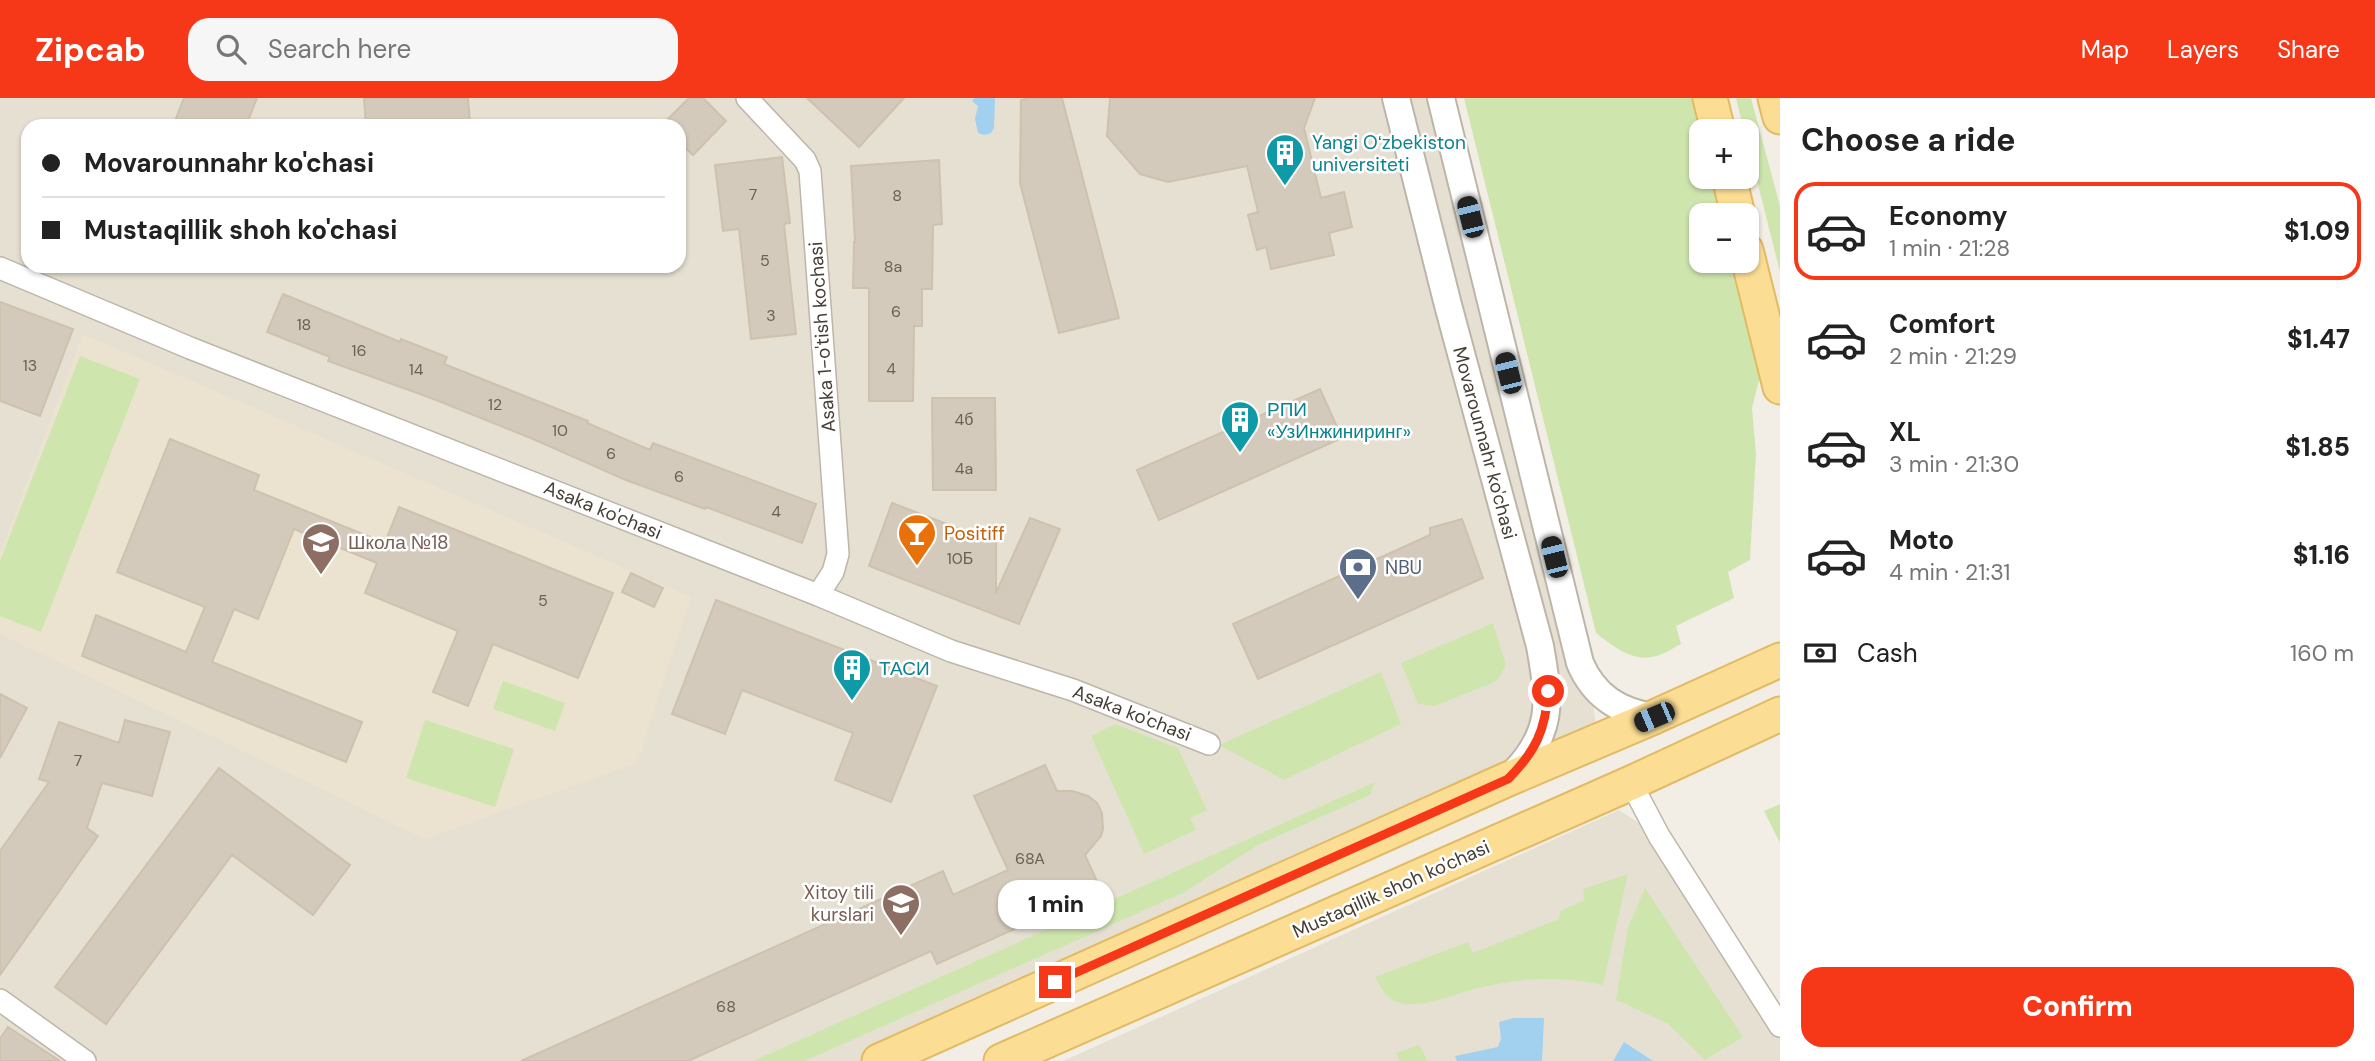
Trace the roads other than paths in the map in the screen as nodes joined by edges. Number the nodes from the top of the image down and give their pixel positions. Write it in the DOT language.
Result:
graph roads {
  1 [pos="747,98"];
  2 [pos="1396,98"];
  3 [pos="1441,98"];
  4 [pos="1710,98"];
  5 [pos="1775,98"];
  6 [pos="1780,117"];
  7 [pos="1715,119"];
  8 [pos="0,268"];
  9 [pos="1752,273"];
  10 [pos="1780,387"];
  11 [pos="818,595"];
  12 [pos="1780,660"];
  13 [pos="1780,714"];
  14 [pos="1654,717"];
  15 [pos="1209,744"];
  16 [pos="1508,779"];
  17 [pos="1630,783"];
  18 [pos="0,1000"];
  19 [pos="1780,1026"];
  20 [pos="85,1061"];
  21 [pos="879,1061"];
  22 [pos="1001,1061"];
  1 -- 11 [label="street, Asaka 1-o'tish kochasi"];
  2 -- 16 [label="street, Movarounnahr ko'chasi"];
  3 -- 14 [label="street, Movarounnahr ko'chasi"];
  4 -- 7 [label="main road"];
  5 -- 6 [label="main road"];
  8 -- 11 [label="street, Asaka ko'chasi"];
  9 -- 10 [label="main road"];
  11 -- 15 [label="street, Asaka ko'chasi"];
  12 -- 14 [label="main road"];
  13 -- 17 [label="main road, Mustaqillik shoh ko'chasi"];
  14 -- 16 [label="main road"];
  16 -- 21 [label="main road"];
  17 -- 19 [label="street"];
  17 -- 22 [label="main road, Mustaqillik shoh ko'chasi"];
  18 -- 20 [label="street"];
}
